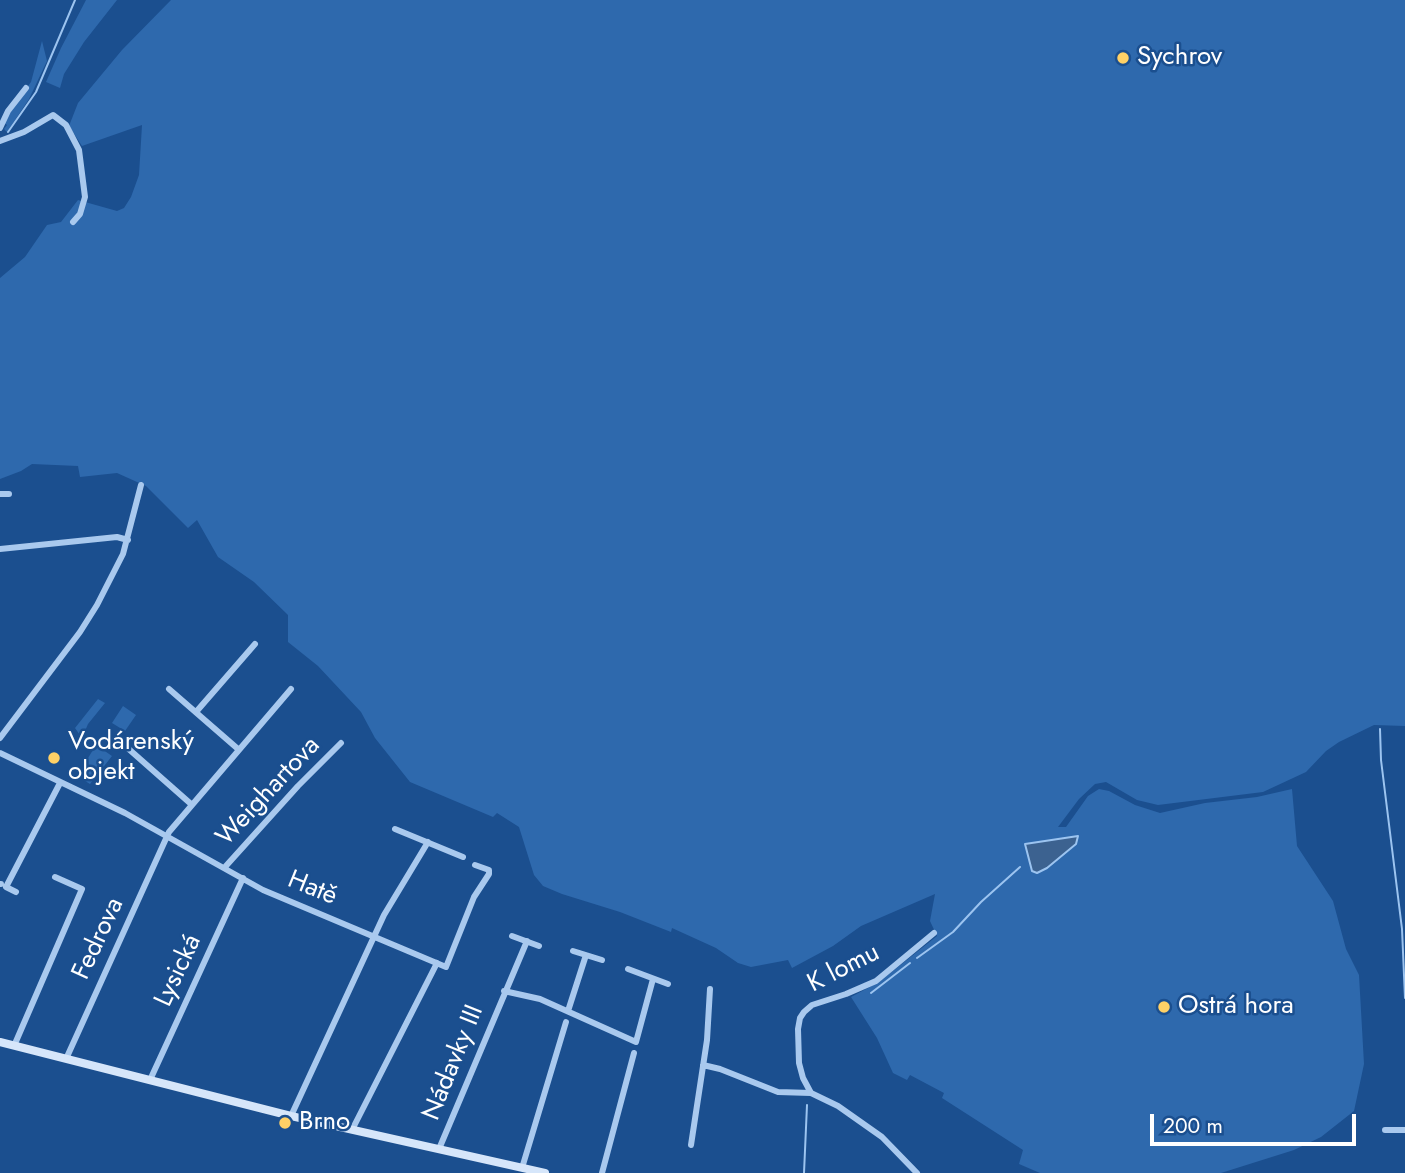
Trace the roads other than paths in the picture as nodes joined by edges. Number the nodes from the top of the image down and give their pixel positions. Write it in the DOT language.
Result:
graph roads {
  1 [pos="26,88"];
  2 [pos="0,128"];
  3 [pos="0,141"];
  4 [pos="73,222"];
  5 [pos="141,485"];
  6 [pos="0,494"];
  7 [pos="9,494"];
  8 [pos="128,540"];
  9 [pos="0,549"];
  10 [pos="254,644"];
  11 [pos="169,689"];
  12 [pos="291,689"];
  13 [pos="195,712"];
  14 [pos="0,738"];
  15 [pos="341,743"];
  16 [pos="123,744"];
  17 [pos="238,749"];
  18 [pos="0,753"];
  19 [pos="60,783"];
  20 [pos="191,804"];
  21 [pos="395,829"];
  22 [pos="167,835"];
  23 [pos="428,842"];
  24 [pos="463,857"];
  25 [pos="475,865"];
  26 [pos="225,867"];
  27 [pos="55,877"];
  28 [pos="243,878"];
  29 [pos="86,881"];
  30 [pos="82,889"];
  31 [pos="16,892"];
  32 [pos="934,933"];
  33 [pos="374,936"];
  34 [pos="512,936"];
  35 [pos="527,941"];
  36 [pos="539,946"];
  37 [pos="573,951"];
  38 [pos="586,955"];
  39 [pos="602,960"];
  40 [pos="437,963"];
  41 [pos="628,969"];
  42 [pos="653,979"];
  43 [pos="668,984"];
  44 [pos="710,989"];
  45 [pos="504,991"];
  46 [pos="568,1011"];
  47 [pos="566,1021"];
  48 [pos="0,1042"];
  49 [pos="14,1046"];
  50 [pos="634,1053"];
  51 [pos="66,1059"];
  52 [pos="703,1065"];
  53 [pos="150,1080"];
  54 [pos="811,1093"];
  55 [pos="291,1116"];
  56 [pos="352,1130"];
  57 [pos="1385,1130"];
  58 [pos="1405,1130"];
  59 [pos="691,1145"];
  60 [pos="439,1149"];
  61 [pos="522,1168"];
  62 [pos="545,1173"];
  63 [pos="602,1173"];
  64 [pos="916,1173"];
  1 -- 2 [label="street"];
  3 -- 4 [label="street"];
  5 -- 8 [label="street"];
  6 -- 7 [label="street"];
  8 -- 9 [label="street"];
  8 -- 14 [label="street"];
  10 -- 13 [label="street"];
  11 -- 13 [label="street"];
  12 -- 17 [label="street, Fedrova"];
  13 -- 17 [label="street"];
  15 -- 26 [label="street, Weighartova"];
  16 -- 20 [label="street"];
  17 -- 20 [label="street, Fedrova"];
  18 -- 19 [label="street, Hatě"];
  19 -- 22 [label="street, Hatě"];
  19 -- 31 [label="street"];
  20 -- 22 [label="street, Fedrova"];
  21 -- 23 [label="street"];
  22 -- 26 [label="street, Hatě"];
  22 -- 51 [label="street, Fedrova"];
  23 -- 24 [label="street"];
  23 -- 33 [label="street"];
  25 -- 40 [label="street"];
  26 -- 28 [label="street, Hatě"];
  27 -- 30 [label="street"];
  28 -- 33 [label="street, Hatě"];
  28 -- 53 [label="street, Lysická"];
  29 -- 30 [label="street"];
  30 -- 49 [label="street"];
  32 -- 54 [label="street, K lomu"];
  33 -- 40 [label="street, Hatě"];
  33 -- 55 [label="street"];
  34 -- 35 [label="street"];
  35 -- 36 [label="street"];
  35 -- 45 [label="street, Nádavky III"];
  37 -- 38 [label="street"];
  38 -- 39 [label="street"];
  38 -- 46 [label="street"];
  40 -- 56 [label="street"];
  41 -- 42 [label="street"];
  42 -- 43 [label="street"];
  42 -- 46 [label="street, Nádavky III"];
  44 -- 52 [label="street"];
  45 -- 46 [label="street, Nádavky III"];
  45 -- 60 [label="street, Nádavky III"];
  47 -- 61 [label="street"];
  48 -- 49 [label="street"];
  49 -- 51 [label="street"];
  50 -- 63 [label="street"];
  51 -- 53 [label="street"];
  52 -- 54 [label="street"];
  52 -- 59 [label="street"];
  53 -- 55 [label="street"];
  54 -- 64 [label="street"];
  55 -- 56 [label="street"];
  56 -- 60 [label="street"];
  57 -- 58 [label="street"];
  60 -- 61 [label="street"];
  61 -- 62 [label="street"];
}
